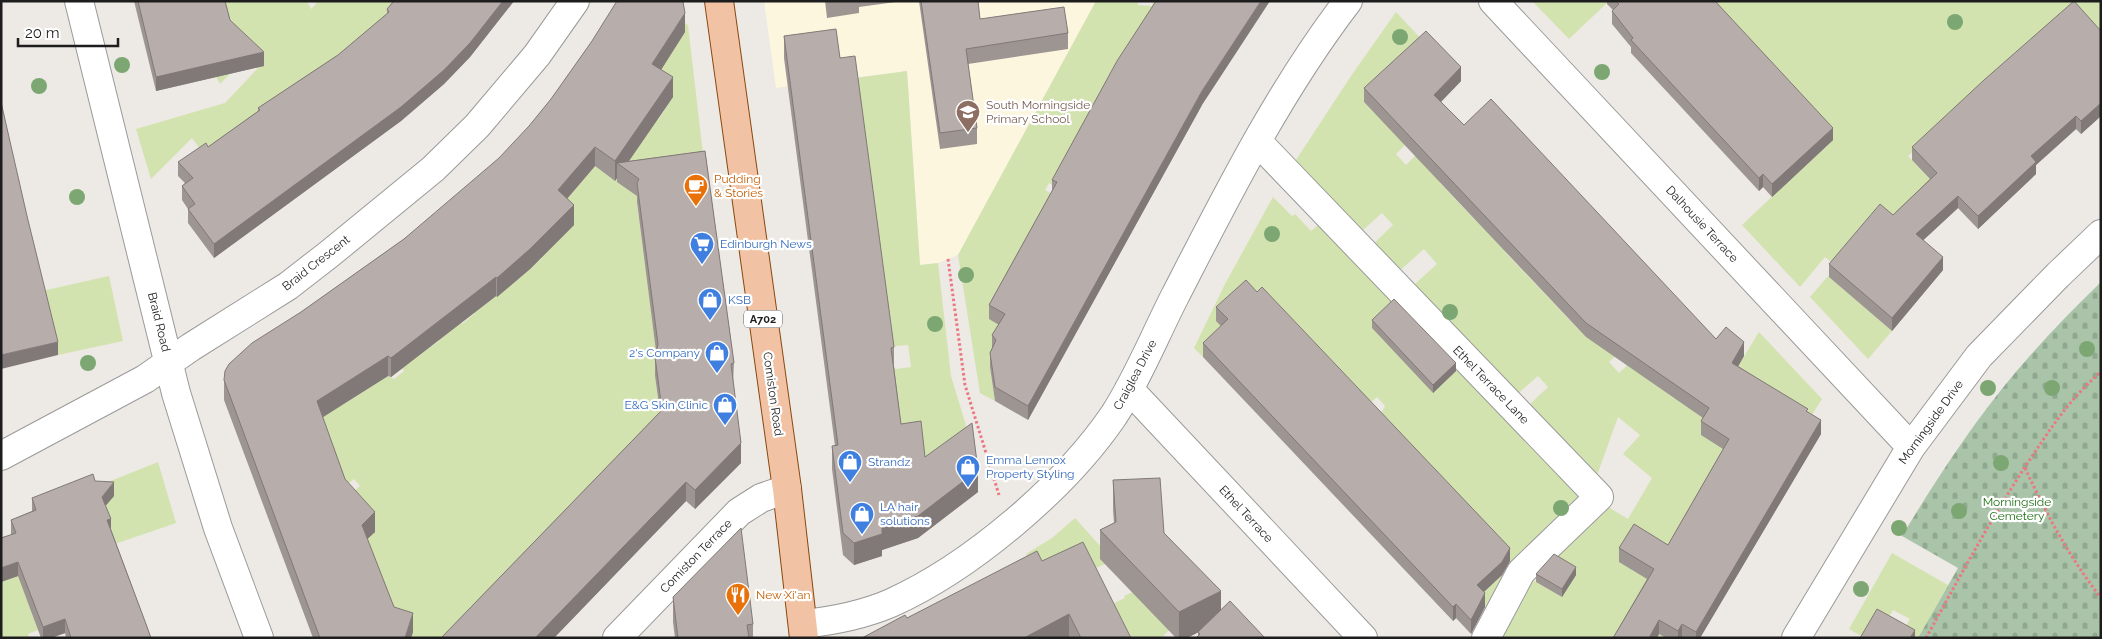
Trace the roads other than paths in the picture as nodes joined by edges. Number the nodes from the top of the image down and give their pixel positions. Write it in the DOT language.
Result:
graph roads {
  1 [pos="78,1"];
  2 [pos="575,1"];
  3 [pos="719,1"];
  4 [pos="1348,1"];
  5 [pos="1492,1"];
  6 [pos="1256,141"];
  7 [pos="2101,234"];
  8 [pos="169,362"];
  9 [pos="1129,389"];
  10 [pos="1911,447"];
  11 [pos="1,456"];
  12 [pos="787,489"];
  13 [pos="803,631"];
  14 [pos="260,638"];
  15 [pos="617,638"];
  16 [pos="1363,638"];
  17 [pos="1486,638"];
  18 [pos="1796,638"];
  1 -- 8 [label="street, Braid Road"];
  2 -- 8 [label="street, Braid Crescent"];
  3 -- 12 [label="main road, Comiston Road / A702"];
  4 -- 6 [label="street, Craiglea Drive"];
  5 -- 10 [label="street, Dalhousie Terrace"];
  6 -- 9 [label="street, Craiglea Drive"];
  6 -- 17 [label="street, Ethel Terrace Lane"];
  7 -- 10 [label="street, Morningside Drive"];
  8 -- 11 [label="street, Braid Crescent"];
  8 -- 14 [label="street, Braid Road"];
  9 -- 13 [label="street, Craiglea Drive"];
  9 -- 16 [label="street, Ethel Terrace"];
  10 -- 18 [label="street, Morningside Drive"];
  12 -- 13 [label="main road, Comiston Road / A702"];
  12 -- 15 [label="street, Comiston Terrace"];
}
